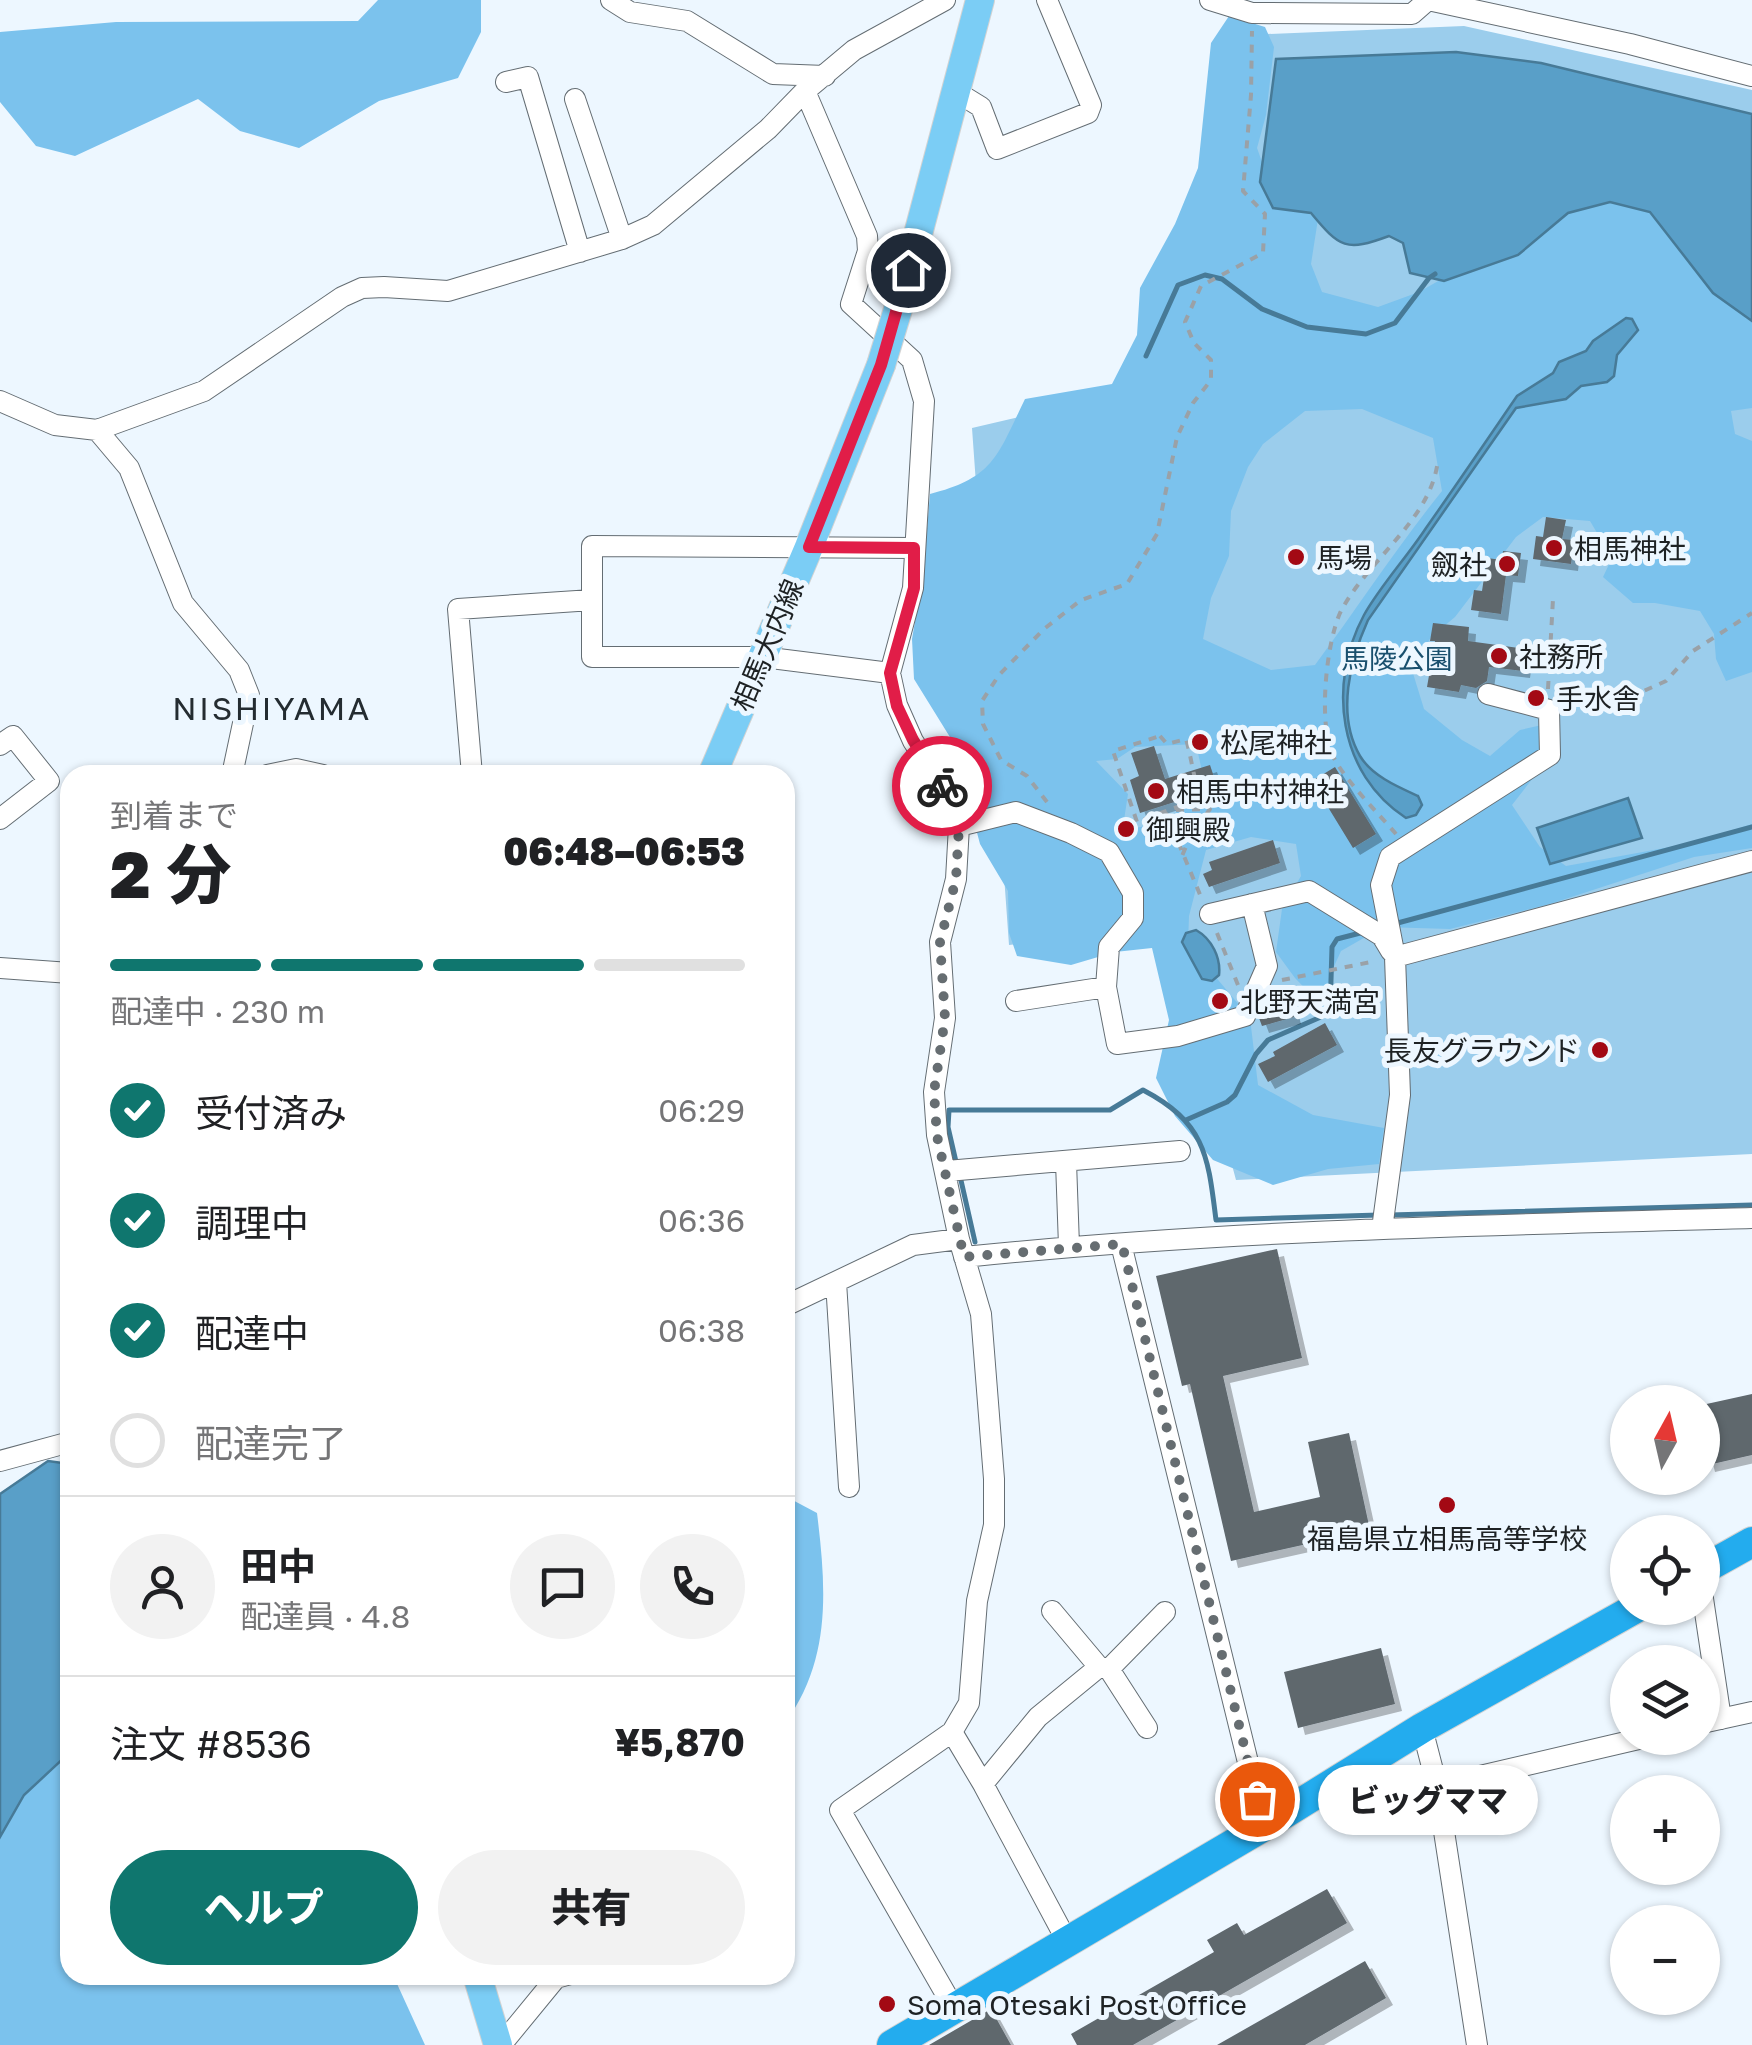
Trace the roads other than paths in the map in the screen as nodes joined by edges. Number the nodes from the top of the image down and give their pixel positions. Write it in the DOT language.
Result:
graph roads {
  1 [pos="611,0"];
  2 [pos="945,0"];
  3 [pos="980,0"];
  4 [pos="1047,0"];
  5 [pos="1210,0"];
  6 [pos="1428,0"];
  7 [pos="825,76"];
  8 [pos="1752,76"];
  9 [pos="506,82"];
  10 [pos="806,91"];
  11 [pos="955,91"];
  12 [pos="576,98"];
  13 [pos="622,239"];
  14 [pos="580,252"];
  15 [pos="0,402"];
  16 [pos="97,430"];
  17 [pos="809,547"];
  18 [pos="914,548"];
  19 [pos="592,600"];
  20 [pos="762,657"];
  21 [pos="890,673"];
  22 [pos="1488,694"];
  23 [pos="0,745"];
  24 [pos="234,765"];
  25 [pos="471,765"];
  26 [pos="716,765"];
  27 [pos="0,819"];
  28 [pos="959,826"];
  29 [pos="1752,861"];
  30 [pos="1252,904"];
  31 [pos="1210,914"];
  32 [pos="1395,957"];
  33 [pos="0,968"];
  34 [pos="60,971"];
  35 [pos="1106,986"];
  36 [pos="1016,1001"];
  37 [pos="1180,1150"];
  38 [pos="1066,1162"];
  39 [pos="947,1171"];
  40 [pos="1752,1218"];
  41 [pos="1382,1229"];
  42 [pos="1122,1244"];
  43 [pos="1069,1246"];
  44 [pos="962,1248"];
  45 [pos="836,1282"];
  46 [pos="795,1301"];
  47 [pos="60,1445"];
  48 [pos="0,1461"];
  49 [pos="848,1487"];
  50 [pos="1752,1542"];
  51 [pos="1720,1560"];
  52 [pos="1052,1610"];
  53 [pos="1165,1612"];
  54 [pos="1610,1623"];
  55 [pos="1104,1668"];
  56 [pos="1752,1712"];
  57 [pos="1720,1719"];
  58 [pos="1147,1728"];
  59 [pos="1422,1728"];
  60 [pos="952,1732"];
  61 [pos="1610,1746"];
  62 [pos="984,1784"];
  63 [pos="1437,1786"];
  64 [pos="1269,1822"];
  65 [pos="1068,1942"];
  66 [pos="479,1985"];
  67 [pos="550,1985"];
  68 [pos="955,2010"];
  69 [pos="500,2045"];
  70 [pos="892,2045"];
  71 [pos="1477,2045"];
  1 -- 7 [label="street"];
  2 -- 7 [label="street"];
  3 -- 11 [label="main road, 相馬大内線"];
  4 -- 11 [label="street"];
  5 -- 6 [label="street"];
  6 -- 8 [label="street"];
  7 -- 10 [label="street"];
  9 -- 14 [label="street"];
  10 -- 13 [label="street"];
  10 -- 18 [label="street"];
  11 -- 17 [label="main road, 相馬大内線, bridge"];
  12 -- 13 [label="street"];
  13 -- 14 [label="street"];
  14 -- 16 [label="street"];
  15 -- 16 [label="street"];
  16 -- 24 [label="street"];
  17 -- 18 [label="street"];
  17 -- 19 [label="street"];
  17 -- 20 [label="main road, 相馬大内線"];
  18 -- 21 [label="street"];
  19 -- 20 [label="street"];
  19 -- 25 [label="street"];
  20 -- 21 [label="street"];
  20 -- 26 [label="main road, 相馬大内線"];
  21 -- 28 [label="street"];
  22 -- 32 [label="street"];
  23 -- 27 [label="street"];
  28 -- 35 [label="street"];
  28 -- 39 [label="street"];
  29 -- 32 [label="street"];
  30 -- 31 [label="street"];
  30 -- 32 [label="street"];
  30 -- 35 [label="street"];
  32 -- 41 [label="street"];
  33 -- 34 [label="street"];
  35 -- 36 [label="street"];
  37 -- 38 [label="street"];
  38 -- 39 [label="street"];
  38 -- 43 [label="street"];
  39 -- 44 [label="street"];
  40 -- 41 [label="street"];
  41 -- 42 [label="street"];
  42 -- 43 [label="street"];
  42 -- 64 [label="street"];
  43 -- 44 [label="street"];
  44 -- 45 [label="street"];
  44 -- 60 [label="street"];
  45 -- 46 [label="street"];
  45 -- 49 [label="street"];
  47 -- 48 [label="street"];
  50 -- 51 [label="highway"];
  52 -- 55 [label="street"];
  53 -- 55 [label="street"];
  54 -- 59 [label="highway"];
  55 -- 58 [label="street"];
  55 -- 62 [label="street"];
  56 -- 57 [label="street"];
  59 -- 63 [label="street"];
  59 -- 64 [label="highway"];
  60 -- 62 [label="street"];
  60 -- 68 [label="street"];
  61 -- 63 [label="street"];
  62 -- 65 [label="street"];
  63 -- 71 [label="street"];
  64 -- 65 [label="highway"];
  65 -- 68 [label="highway"];
  66 -- 69 [label="main road"];
  67 -- 69 [label="street"];
  68 -- 70 [label="highway"];
}
